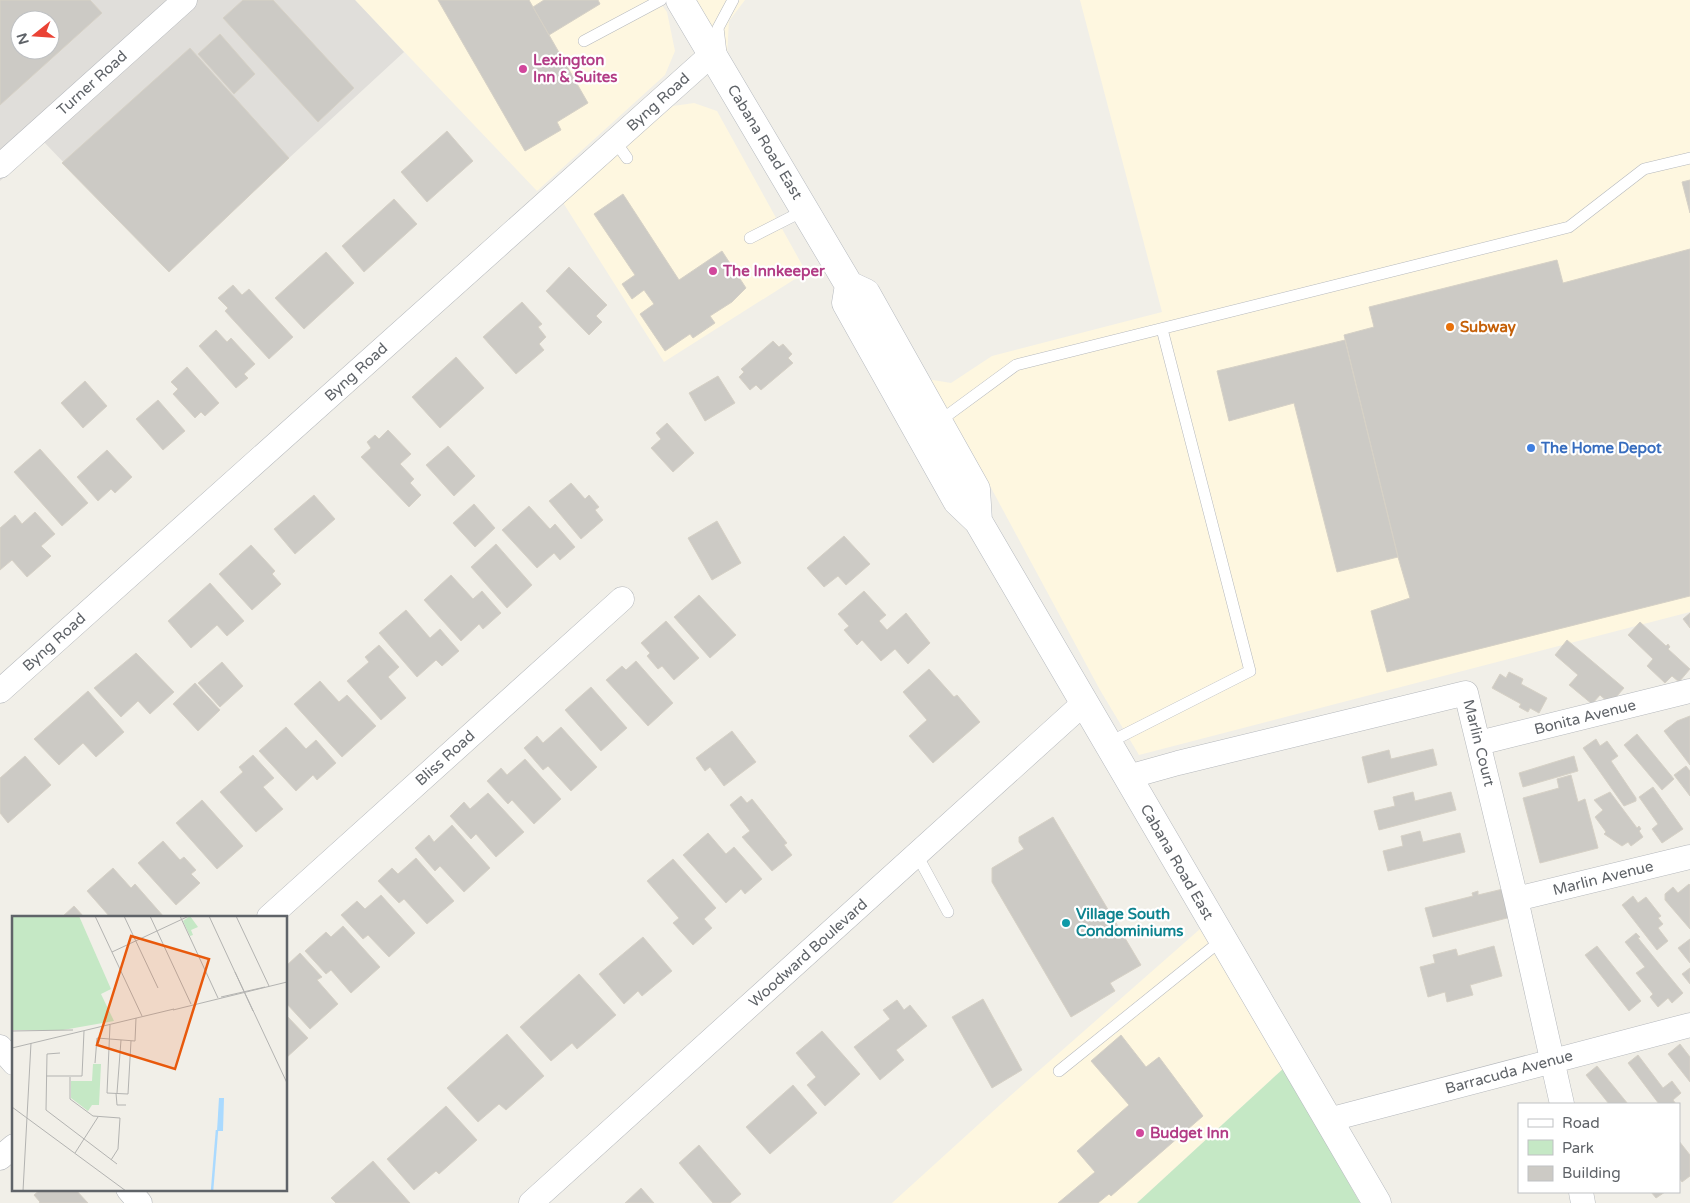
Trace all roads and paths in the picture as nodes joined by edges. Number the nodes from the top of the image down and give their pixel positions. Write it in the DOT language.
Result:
graph roads {
  1 [pos="661,0"];
  2 [pos="680,0"];
  3 [pos="733,0"];
  4 [pos="183,1"];
  5 [pos="584,41"];
  6 [pos="717,63"];
  7 [pos="1690,158"];
  8 [pos="0,166"];
  9 [pos="805,210"];
  10 [pos="750,238"];
  11 [pos="1162,329"];
  12 [pos="929,429"];
  13 [pos="622,599"];
  14 [pos="0,691"];
  15 [pos="1690,692"];
  16 [pos="1084,702"];
  17 [pos="1108,743"];
  18 [pos="1479,743"];
  19 [pos="1128,777"];
  20 [pos="916,855"];
  21 [pos="1690,857"];
  22 [pos="1516,899"];
  23 [pos="948,912"];
  24 [pos="270,916"];
  25 [pos="1223,939"];
  26 [pos="1690,1024"];
  27 [pos="0,1047"];
  28 [pos="12,1061"];
  29 [pos="1552,1061"];
  30 [pos="1059,1071"];
  31 [pos="1562,1103"];
  32 [pos="1328,1120"];
  33 [pos="12,1148"];
  34 [pos="0,1158"];
  35 [pos="129,1190"];
  36 [pos="140,1203"];
  37 [pos="531,1203"];
  38 [pos="1377,1203"];
  1 -- 5 [label="lane"];
  2 -- 6 [label="main road, Cabana Road East"];
  3 -- 6 [label="lane"];
  4 -- 8 [label="street, Turner Road"];
  6 -- 9 [label="main road, Cabana Road East"];
  6 -- 14 [label="street, Byng Road"];
  7 -- 11 [label="lane"];
  9 -- 10 [label="lane"];
  9 -- 12 [label="main road, Cabana Road East"];
  11 -- 12 [label="lane"];
  11 -- 17 [label="lane"];
  12 -- 16 [label="main road, Cabana Road East"];
  13 -- 24 [label="street, Bliss Road"];
  15 -- 18 [label="street, Bonita Avenue"];
  16 -- 17 [label="main road, Cabana Road East"];
  16 -- 20 [label="street, Woodward Boulevard"];
  17 -- 19 [label="main road, Cabana Road East"];
  18 -- 19 [label="street, Marlin Court"];
  18 -- 22 [label="street, Marlin Court"];
  19 -- 25 [label="main road, Cabana Road East"];
  20 -- 23 [label="lane"];
  20 -- 37 [label="street, Woodward Boulevard"];
  21 -- 22 [label="street, Marlin Avenue"];
  22 -- 29 [label="street, Marlin Court"];
  25 -- 30 [label="lane"];
  25 -- 32 [label="main road, Cabana Road East"];
  26 -- 29 [label="street, Barracuda Avenue"];
  27 -- 28 [label="street"];
  29 -- 31 [label="street, Marlin Court"];
  29 -- 32 [label="street, Barracuda Avenue"];
  32 -- 38 [label="main road, Cabana Road East"];
  33 -- 34 [label="street"];
  35 -- 36 [label="street"];
}
